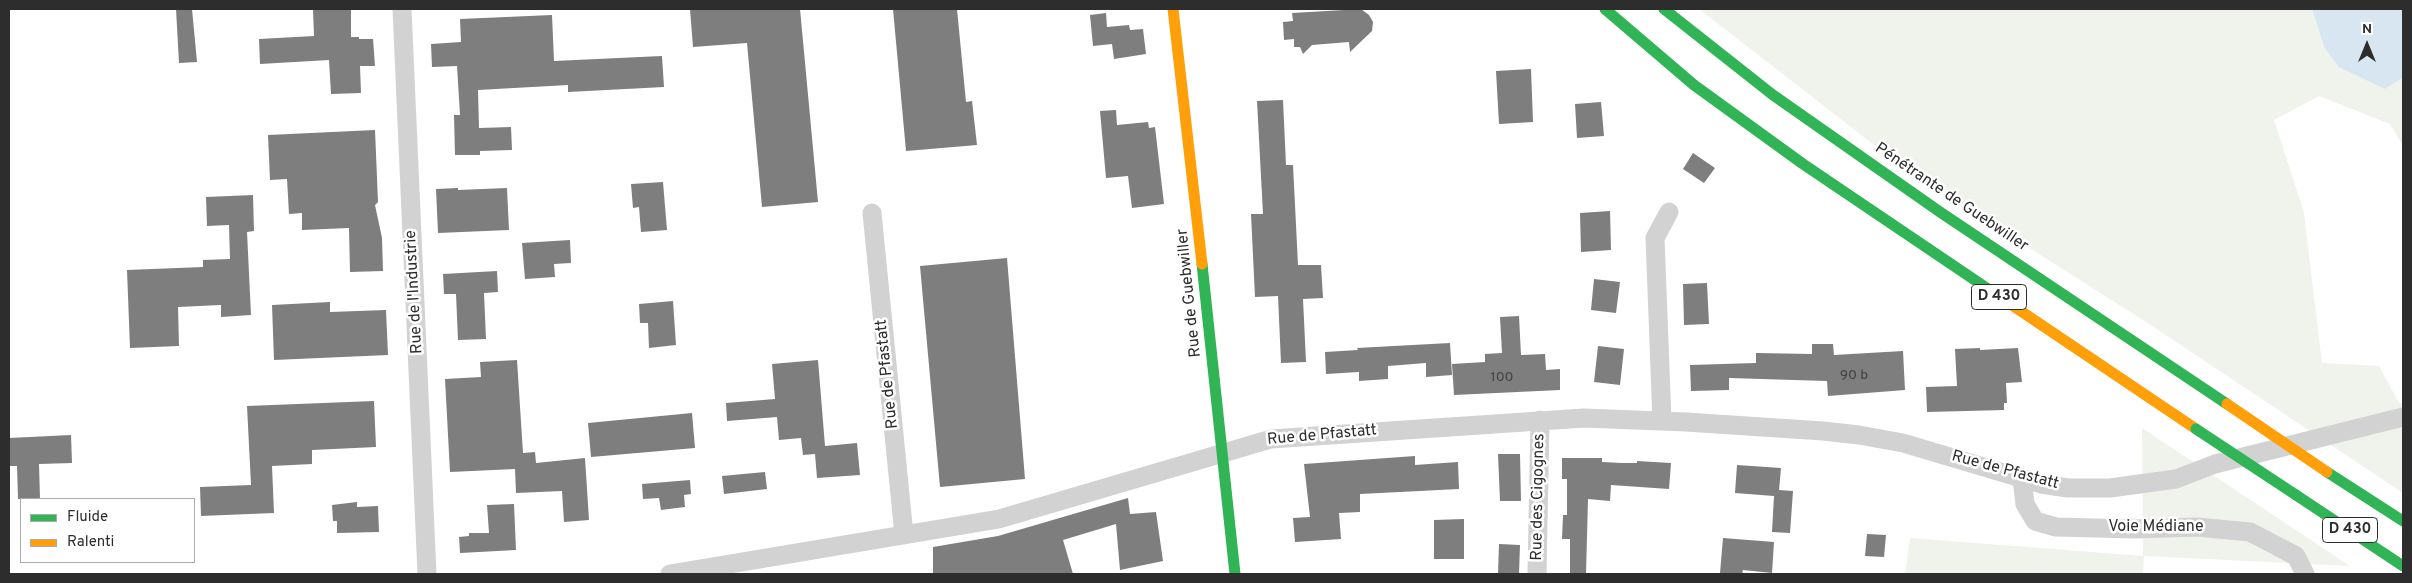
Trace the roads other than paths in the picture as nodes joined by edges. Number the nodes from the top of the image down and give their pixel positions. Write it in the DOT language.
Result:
graph roads {
  1 [pos="402,9"];
  2 [pos="1173,9"];
  3 [pos="1605,9"];
  4 [pos="1664,9"];
  5 [pos="1669,212"];
  6 [pos="872,213"];
  7 [pos="2403,417"];
  8 [pos="1540,420"];
  9 [pos="1662,421"];
  10 [pos="1223,453"];
  11 [pos="2022,479"];
  12 [pos="2403,522"];
  13 [pos="904,535"];
  14 [pos="2403,566"];
  15 [pos="428,574"];
  16 [pos="670,574"];
  17 [pos="1235,574"];
  18 [pos="1537,574"];
  19 [pos="2305,574"];
  1 -- 15 [label="street, Rue de l'Industrie"];
  2 -- 10 [label="main road, Rue de Guebwiller"];
  3 -- 14 [label="main road, D 430, bridge"];
  4 -- 12 [label="main road, Pénétrante de Guebwiller / D 430, bridge"];
  5 -- 9 [label="street"];
  6 -- 13 [label="street, Rue de Pfastatt"];
  7 -- 11 [label="street, Rue de Pfastatt"];
  8 -- 9 [label="street, Rue de Pfastatt"];
  8 -- 10 [label="street, Rue de Pfastatt"];
  8 -- 18 [label="street, Rue des Cigognes"];
  9 -- 11 [label="street, Rue de Pfastatt"];
  10 -- 13 [label="street, Rue de Pfastatt"];
  10 -- 17 [label="main road, Rue de Guebwiller"];
  11 -- 19 [label="street, Voie Médiane"];
  13 -- 16 [label="street, Rue de Pfastatt"];
}
